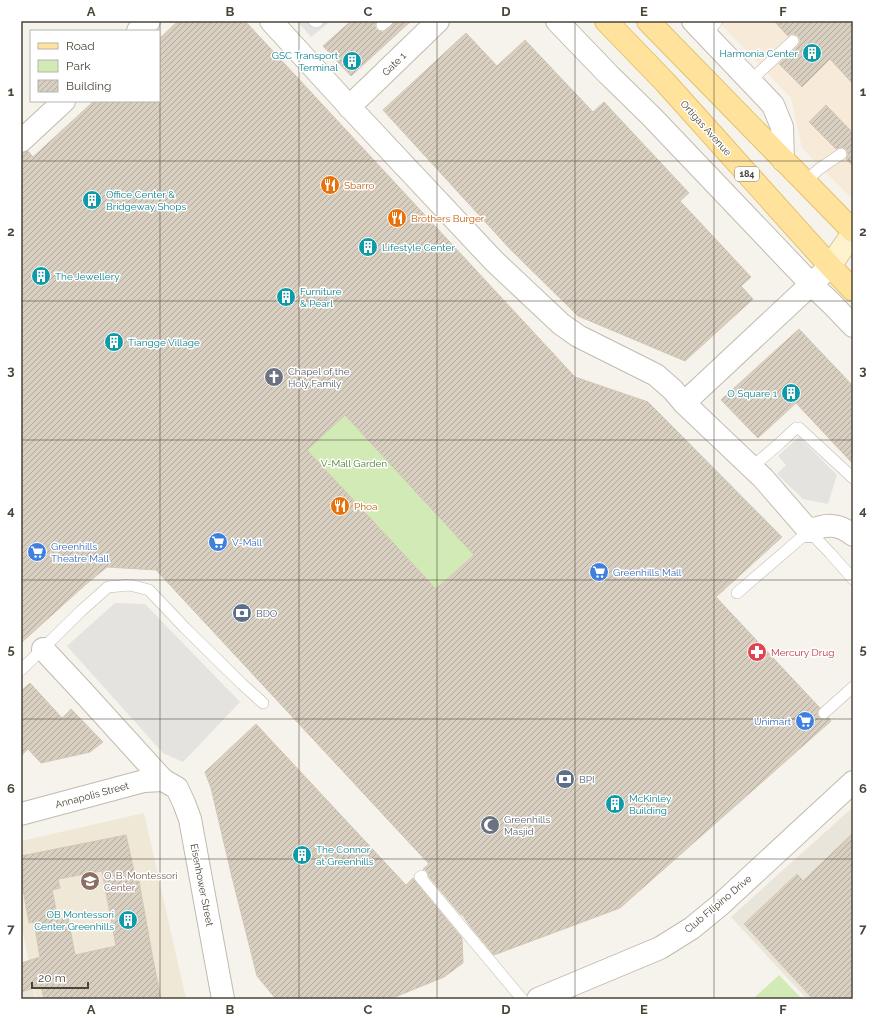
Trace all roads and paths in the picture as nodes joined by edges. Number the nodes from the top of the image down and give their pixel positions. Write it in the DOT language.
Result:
graph roads {
  1 [pos="149,21"];
  2 [pos="271,21"];
  3 [pos="314,21"];
  4 [pos="318,21"];
  5 [pos="557,21"];
  6 [pos="606,21"];
  7 [pos="648,21"];
  8 [pos="435,22"];
  9 [pos="706,26"];
  10 [pos="139,30"];
  11 [pos="793,41"];
  12 [pos="750,81"];
  13 [pos="63,102"];
  14 [pos="349,107"];
  15 [pos="21,141"];
  16 [pos="841,154"];
  17 [pos="783,160"];
  18 [pos="805,182"];
  19 [pos="853,232"];
  20 [pos="853,253"];
  21 [pos="830,266"];
  22 [pos="811,284"];
  23 [pos="853,290"];
  24 [pos="853,326"];
  25 [pos="684,403"];
  26 [pos="752,467"];
  27 [pos="853,478"];
  28 [pos="809,531"];
  29 [pos="853,535"];
  30 [pos="853,579"];
  31 [pos="737,593"];
  32 [pos="43,649"];
  33 [pos="21,670"];
  34 [pos="853,687"];
  35 [pos="263,703"];
  36 [pos="824,713"];
  37 [pos="123,737"];
  38 [pos="163,780"];
  39 [pos="853,782"];
  40 [pos="133,784"];
  41 [pos="21,814"];
  42 [pos="422,876"];
  43 [pos="223,999"];
  44 [pos="522,999"];
  45 [pos="538,999"];
  1 -- 10 [label="street"];
  2 -- 14 [label="street"];
  3 -- 4 [label="lane"];
  5 -- 22 [label="street"];
  6 -- 21 [label="main road, Ortigas Avenue / 184"];
  7 -- 17 [label="main road"];
  8 -- 14 [label="street, Gate 1"];
  9 -- 12 [label="street"];
  11 -- 12 [label="lane"];
  12 -- 17 [label="street"];
  13 -- 15 [label="street"];
  14 -- 25 [label="street"];
  16 -- 18 [label="lane"];
  17 -- 18 [label="main road"];
  18 -- 19 [label="main road"];
  19 -- 21 [label="main road"];
  20 -- 21 [label="main road"];
  21 -- 22 [label="street"];
  21 -- 23 [label="main road, Ortigas Avenue / 184"];
  22 -- 24 [label="street"];
  22 -- 25 [label="street"];
  25 -- 26 [label="street"];
  26 -- 27 [label="lane"];
  26 -- 28 [label="street"];
  28 -- 29 [label="street"];
  28 -- 30 [label="lane"];
  28 -- 31 [label="lane"];
  32 -- 33 [label="lane"];
  32 -- 35 [label="lane"];
  32 -- 37 [label="street, Eisenhower Street"];
  34 -- 36 [label="lane"];
  37 -- 38 [label="street, Eisenhower Street"];
  37 -- 40 [label="street"];
  38 -- 40 [label="street, Annapolis Street"];
  38 -- 43 [label="street, Eisenhower Street"];
  39 -- 45 [label="street, Club Filipino Drive"];
  40 -- 41 [label="street, Annapolis Street"];
  42 -- 44 [label="lane"];
}
